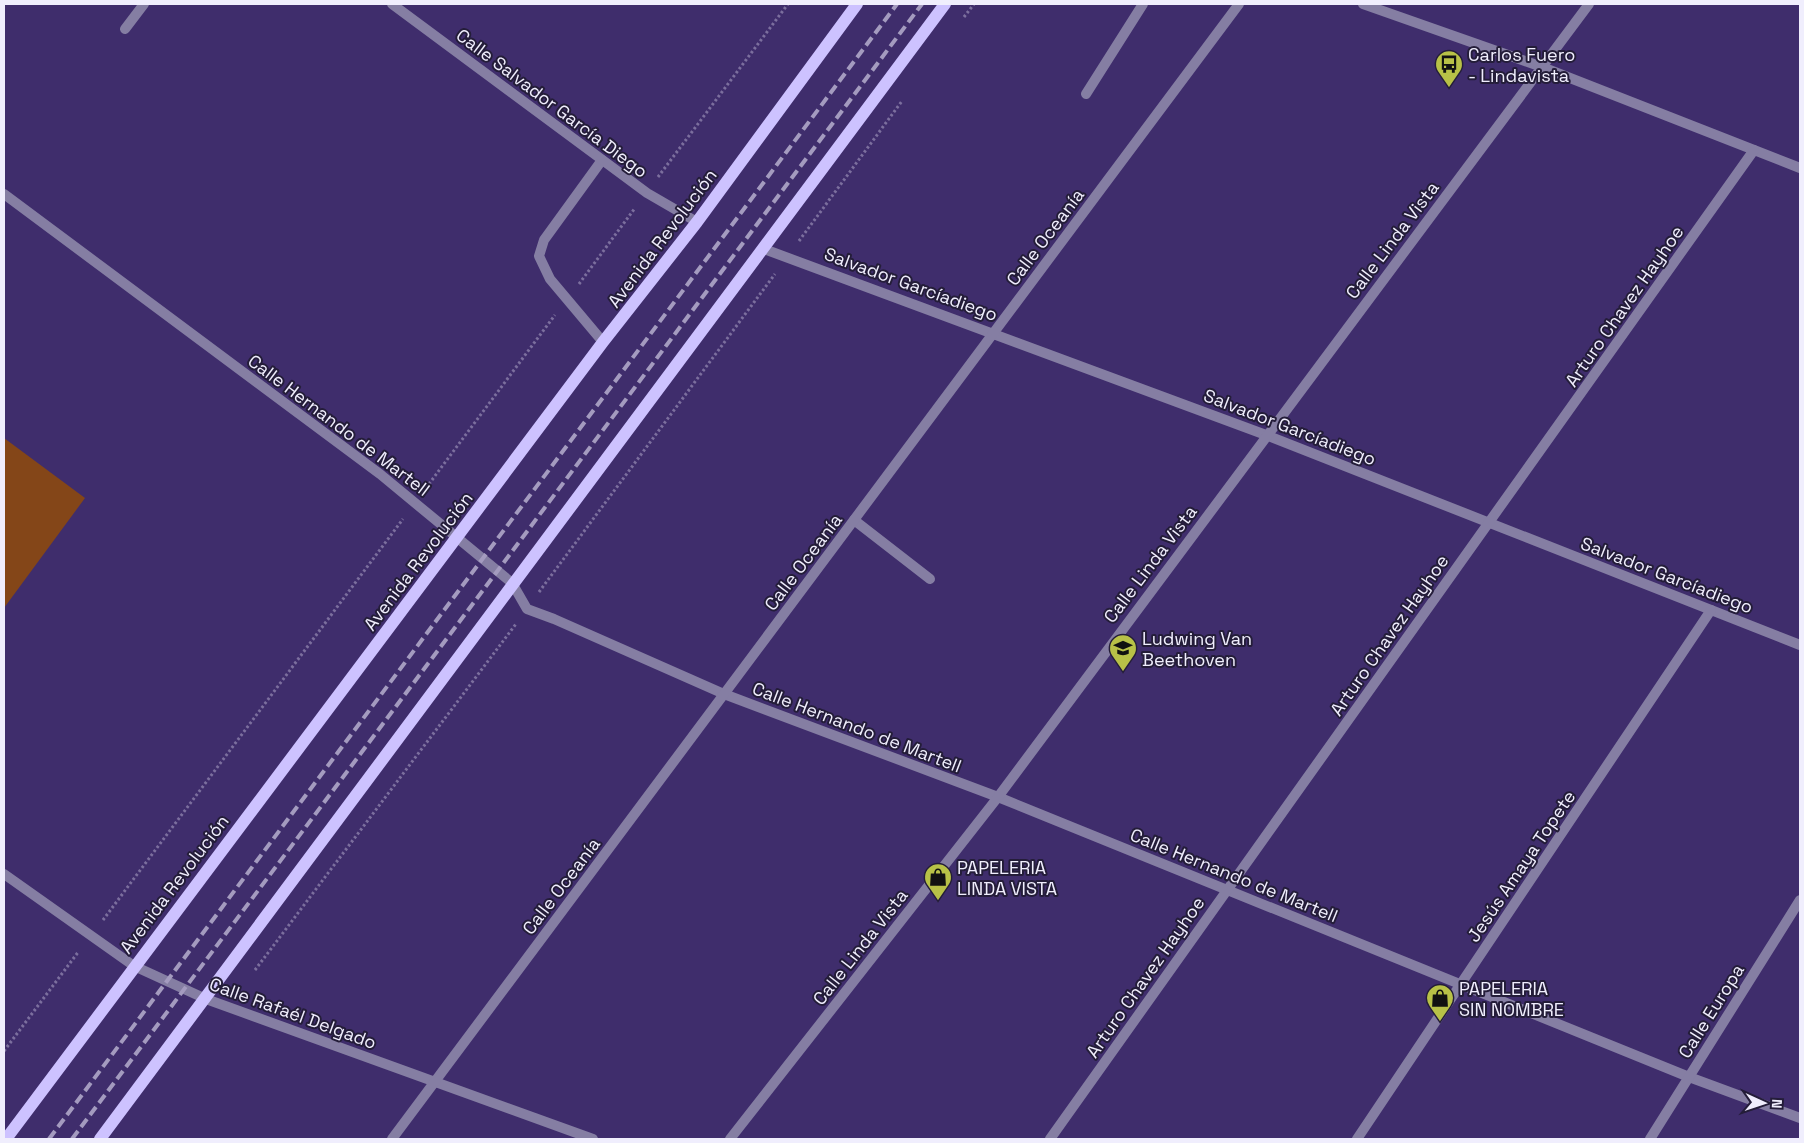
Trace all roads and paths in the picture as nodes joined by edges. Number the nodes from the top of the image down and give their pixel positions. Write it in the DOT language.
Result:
graph roads {
  1 [pos="144,4"];
  2 [pos="392,4"];
  3 [pos="788,4"];
  4 [pos="857,4"];
  5 [pos="945,4"];
  6 [pos="974,4"];
  7 [pos="1143,4"];
  8 [pos="1239,4"];
  9 [pos="1363,4"];
  10 [pos="1589,4"];
  11 [pos="962,20"];
  12 [pos="125,29"];
  13 [pos="1542,67"];
  14 [pos="1086,94"];
  15 [pos="904,98"];
  16 [pos="1754,150"];
  17 [pos="602,160"];
  18 [pos="1800,168"];
  19 [pos="647,193"];
  20 [pos="4,194"];
  21 [pos="697,222"];
  22 [pos="764,248"];
  23 [pos="788,256"];
  24 [pos="567,300"];
  25 [pos="994,332"];
  26 [pos="604,342"];
  27 [pos="1266,435"];
  28 [pos="415,503"];
  29 [pos="854,520"];
  30 [pos="1489,523"];
  31 [pos="458,538"];
  32 [pos="930,579"];
  33 [pos="512,583"];
  34 [pos="527,610"];
  35 [pos="1711,610"];
  36 [pos="1800,645"];
  37 [pos="724,694"];
  38 [pos="998,797"];
  39 [pos="4,874"];
  40 [pos="1228,890"];
  41 [pos="1800,900"];
  42 [pos="90,937"];
  43 [pos="134,966"];
  44 [pos="251,976"];
  45 [pos="1462,985"];
  46 [pos="206,999"];
  47 [pos="4,1051"];
  48 [pos="1689,1076"];
  49 [pos="435,1082"];
  50 [pos="1800,1118"];
  51 [pos="6,1139"];
  52 [pos="100,1139"];
  53 [pos="392,1139"];
  54 [pos="593,1139"];
  55 [pos="730,1139"];
  56 [pos="1050,1139"];
  57 [pos="1357,1139"];
  58 [pos="1650,1139"];
  1 -- 12 [label="street"];
  2 -- 17 [label="street, Calle Salvador García Diego"];
  3 -- 19 [label="path"];
  4 -- 21 [label="main road, Avenida Revolución"];
  5 -- 22 [label="main road"];
  6 -- 11 [label="path"];
  7 -- 14 [label="street"];
  8 -- 25 [label="street, Calle Oceanía"];
  9 -- 13 [label="street"];
  10 -- 13 [label="street, Calle Linda Vista"];
  13 -- 16 [label="street"];
  13 -- 27 [label="street, Calle Linda Vista"];
  15 -- 23 [label="path"];
  16 -- 18 [label="street"];
  16 -- 30 [label="street, Arturo Chavez Hayhoe"];
  17 -- 19 [label="street, Calle Salvador García Diego"];
  17 -- 24 [label="street"];
  19 -- 21 [label="street, Calle Salvador García Diego"];
  19 -- 24 [label="path"];
  20 -- 28 [label="street, Calle Hernando de Martell"];
  21 -- 26 [label="main road, Avenida Revolución"];
  22 -- 23 [label="street, Salvador Garcíadiego"];
  22 -- 33 [label="main road"];
  23 -- 25 [label="street, Salvador Garcíadiego"];
  23 -- 34 [label="path"];
  24 -- 26 [label="street"];
  24 -- 28 [label="path"];
  25 -- 27 [label="street, Salvador Garcíadiego"];
  25 -- 29 [label="street, Calle Oceanía"];
  26 -- 31 [label="main road, Avenida Revolución"];
  27 -- 30 [label="street, Salvador Garcíadiego"];
  27 -- 38 [label="street, Calle Linda Vista"];
  28 -- 31 [label="street, Calle Hernando de Martell"];
  28 -- 42 [label="path"];
  29 -- 32 [label="street"];
  29 -- 37 [label="street, Calle Oceanía"];
  30 -- 35 [label="street, Salvador Garcíadiego"];
  30 -- 40 [label="street, Arturo Chavez Hayhoe"];
  31 -- 33 [label="street, Calle Hernando de Martell"];
  31 -- 43 [label="main road, Avenida Revolución"];
  33 -- 34 [label="street, Calle Hernando de Martell"];
  33 -- 46 [label="main road"];
  34 -- 37 [label="street, Calle Hernando de Martell"];
  34 -- 44 [label="path"];
  35 -- 36 [label="street, Salvador Garcíadiego"];
  35 -- 45 [label="street, Jesús Amaya Topete"];
  37 -- 38 [label="street, Calle Hernando de Martell"];
  37 -- 49 [label="street, Calle Oceanía"];
  38 -- 40 [label="street, Calle Hernando de Martell"];
  38 -- 55 [label="street, Calle Linda Vista"];
  39 -- 42 [label="street, Calle Rafaél Delgado"];
  40 -- 45 [label="street, Calle Hernando de Martell"];
  40 -- 56 [label="street, Arturo Chavez Hayhoe"];
  41 -- 48 [label="street, Calle Europa"];
  42 -- 43 [label="street, Calle Rafaél Delgado"];
  42 -- 47 [label="path"];
  43 -- 46 [label="street, Calle Rafaél Delgado"];
  43 -- 51 [label="main road, Avenida Revolución"];
  45 -- 48 [label="street, Calle Hernando de Martell"];
  45 -- 57 [label="street, Jesús Amaya Topete"];
  46 -- 49 [label="street, Calle Rafaél Delgado"];
  46 -- 52 [label="main road"];
  48 -- 50 [label="street, Calle Hernando de Martell"];
  48 -- 58 [label="street, Calle Europa"];
  49 -- 53 [label="street, Calle Oceanía"];
  49 -- 54 [label="street, Calle Rafaél Delgado"];
}
